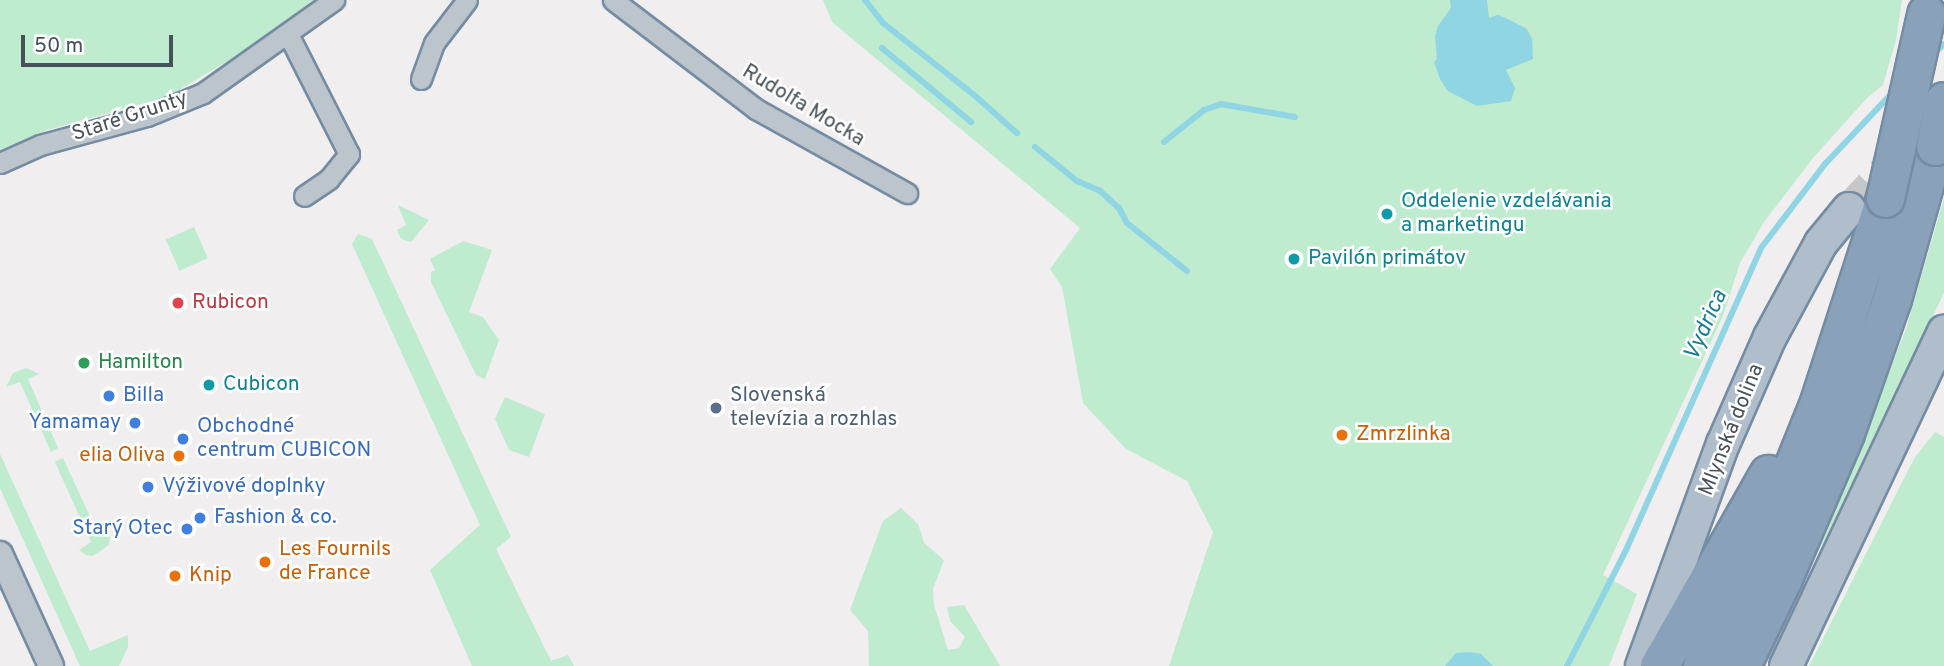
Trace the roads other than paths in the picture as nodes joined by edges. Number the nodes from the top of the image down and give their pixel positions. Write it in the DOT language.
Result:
graph roads {
  1 [pos="334,0"];
  2 [pos="467,0"];
  3 [pos="613,0"];
  4 [pos="1927,7"];
  5 [pos="288,34"];
  6 [pos="421,79"];
  7 [pos="1944,102"];
  8 [pos="0,163"];
  9 [pos="907,193"];
  10 [pos="304,196"];
  11 [pos="1849,209"];
  12 [pos="1944,331"];
  13 [pos="1836,354"];
  14 [pos="0,554"];
  15 [pos="51,666"];
  16 [pos="1642,666"];
  17 [pos="1659,666"];
  18 [pos="1702,666"];
  19 [pos="1741,666"];
  20 [pos="1786,666"];
  1 -- 5 [label="street, Staré Grunty"];
  2 -- 6 [label="street"];
  3 -- 9 [label="street, Rudolfa Mocka"];
  4 -- 13 [label="highway, bridge"];
  5 -- 8 [label="street, Staré Grunty"];
  5 -- 10 [label="street"];
  7 -- 19 [label="highway, bridge"];
  11 -- 16 [label="main road, Mlynská dolina"];
  12 -- 20 [label="main road"];
  13 -- 17 [label="highway"];
  13 -- 18 [label="highway"];
  14 -- 15 [label="street"];
}
